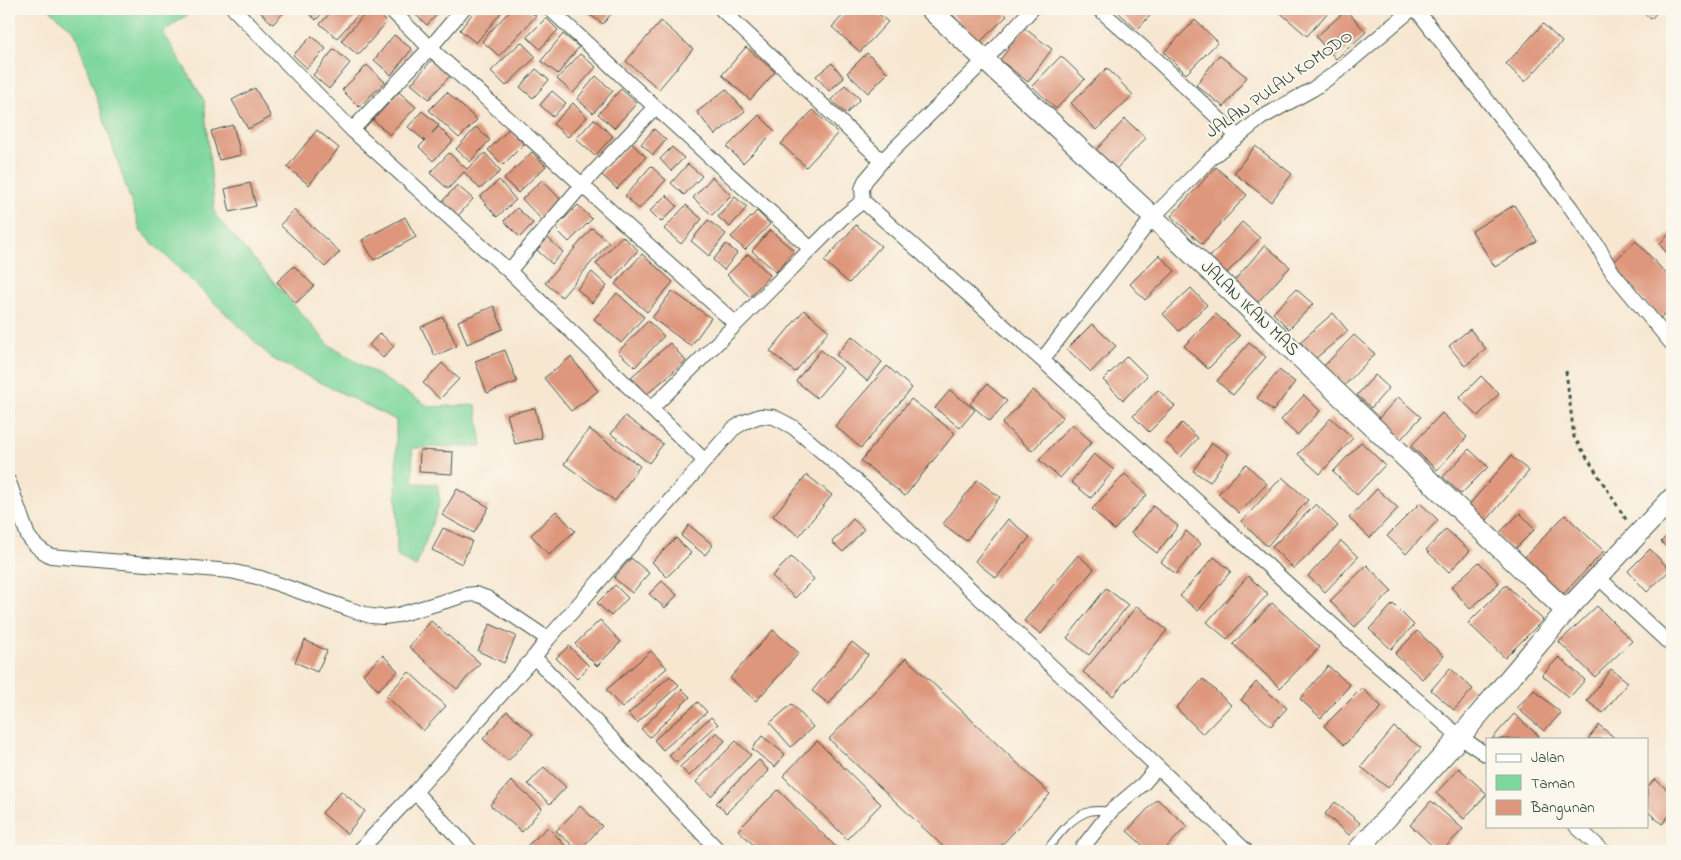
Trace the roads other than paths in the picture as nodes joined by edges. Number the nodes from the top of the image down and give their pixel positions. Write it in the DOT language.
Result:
graph roads {
  1 [pos="234,9"];
  2 [pos="390,9"];
  3 [pos="463,9"];
  4 [pos="550,9"];
  5 [pos="721,9"];
  6 [pos="930,9"];
  7 [pos="1032,9"];
  8 [pos="1099,9"];
  9 [pos="1412,9"];
  10 [pos="1416,9"];
  11 [pos="430,48"];
  12 [pos="985,60"];
  13 [pos="655,107"];
  14 [pos="352,130"];
  15 [pos="1237,136"];
  16 [pos="882,161"];
  17 [pos="582,185"];
  18 [pos="863,201"];
  19 [pos="1153,217"];
  20 [pos="811,248"];
  21 [pos="509,271"];
  22 [pos="736,324"];
  23 [pos="1672,344"];
  24 [pos="1042,360"];
  25 [pos="651,409"];
  26 [pos="704,460"];
  27 [pos="9,482"];
  28 [pos="1672,498"];
  29 [pos="1599,578"];
  30 [pos="1566,611"];
  31 [pos="548,640"];
  32 [pos="1672,646"];
  33 [pos="534,657"];
  34 [pos="1460,737"];
  35 [pos="1486,754"];
  36 [pos="1157,768"];
  37 [pos="415,792"];
  38 [pos="1111,811"];
  39 [pos="1578,828"];
  40 [pos="359,851"];
  41 [pos="471,851"];
  42 [pos="719,851"];
  43 [pos="1046,851"];
  44 [pos="1080,851"];
  45 [pos="1246,851"];
  46 [pos="1357,851"];
  47 [pos="1603,851"];
  1 -- 14 [label="street"];
  2 -- 11 [label="street"];
  3 -- 11 [label="street"];
  4 -- 13 [label="street"];
  5 -- 16 [label="street"];
  6 -- 12 [label="street, JALAN IKAN MAS"];
  7 -- 12 [label="street"];
  8 -- 15 [label="street"];
  9 -- 15 [label="street, JALAN PULAU KOMODO"];
  10 -- 23 [label="street"];
  11 -- 14 [label="street"];
  11 -- 17 [label="street"];
  12 -- 16 [label="street"];
  12 -- 19 [label="street, JALAN IKAN MAS"];
  13 -- 17 [label="street"];
  13 -- 20 [label="street"];
  14 -- 21 [label="street"];
  15 -- 19 [label="street, JALAN PULAU KOMODO"];
  16 -- 18 [label="street"];
  17 -- 21 [label="street"];
  17 -- 22 [label="street"];
  18 -- 20 [label="street"];
  18 -- 24 [label="street"];
  19 -- 24 [label="street, JALAN PULAU KOMODO"];
  19 -- 30 [label="street, JALAN IKAN MAS"];
  20 -- 22 [label="street"];
  21 -- 25 [label="street"];
  22 -- 25 [label="street"];
  24 -- 34 [label="street"];
  25 -- 26 [label="street"];
  26 -- 31 [label="street"];
  26 -- 36 [label="street"];
  27 -- 31 [label="street"];
  28 -- 29 [label="street"];
  29 -- 30 [label="street"];
  29 -- 32 [label="street"];
  30 -- 34 [label="street"];
  31 -- 33 [label="street"];
  33 -- 37 [label="street"];
  33 -- 42 [label="street"];
  34 -- 35 [label="street"];
  34 -- 46 [label="street"];
  36 -- 38 [label="street"];
  36 -- 45 [label="street"];
  37 -- 40 [label="street"];
  37 -- 41 [label="street"];
  38 -- 43 [label="lane"];
  38 -- 44 [label="street"];
  39 -- 47 [label="street"];
}
